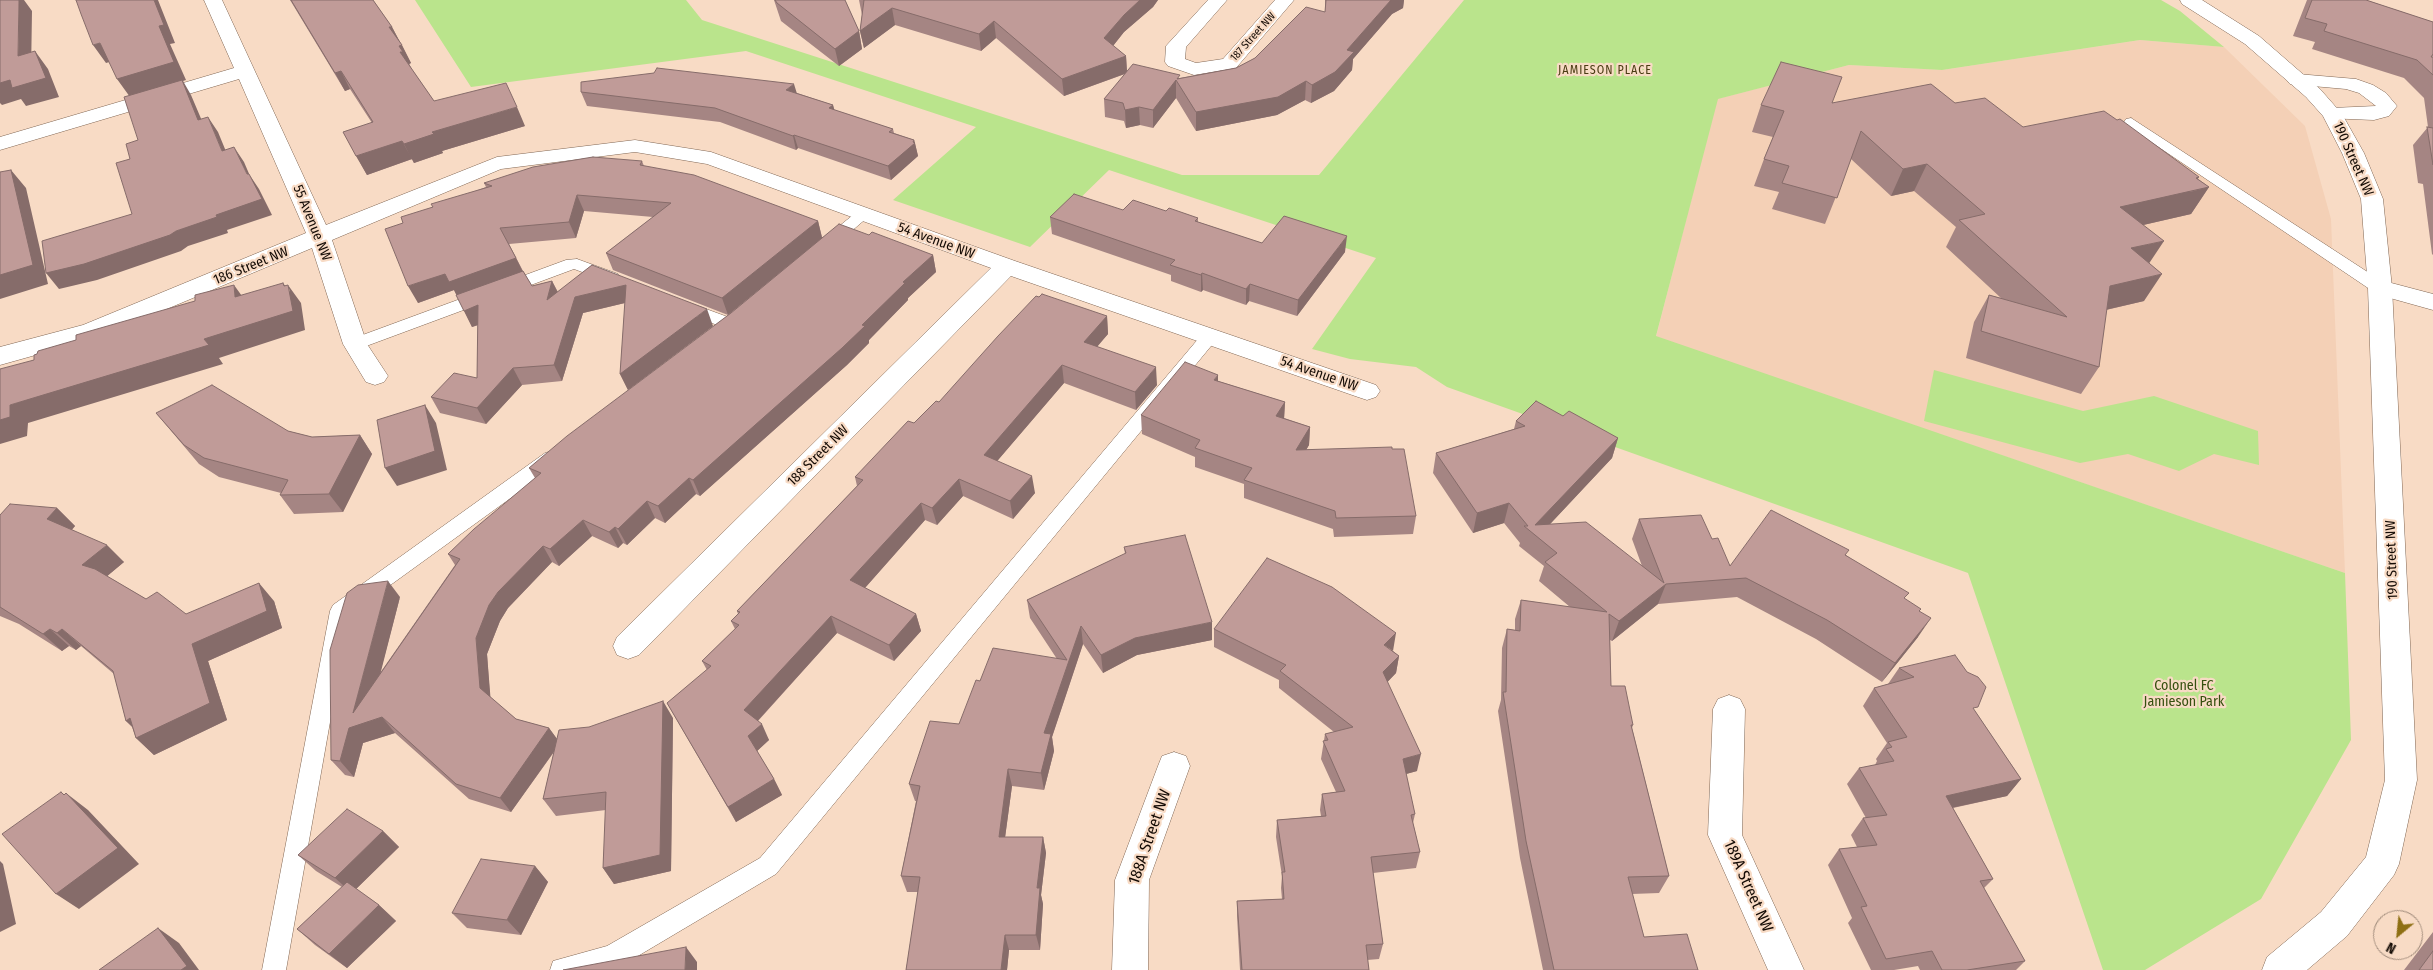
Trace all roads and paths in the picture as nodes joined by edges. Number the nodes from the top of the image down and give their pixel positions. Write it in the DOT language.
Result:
graph roads {
  1 [pos="213,0"];
  2 [pos="1218,0"];
  3 [pos="1285,0"];
  4 [pos="2189,0"];
  5 [pos="246,71"];
  6 [pos="2297,80"];
  7 [pos="2332,114"];
  8 [pos="2130,122"];
  9 [pos="0,144"];
  10 [pos="497,163"];
  11 [pos="863,214"];
  12 [pos="320,238"];
  13 [pos="811,257"];
  14 [pos="1007,266"];
  15 [pos="631,286"];
  16 [pos="2380,288"];
  17 [pos="2433,302"];
  18 [pos="676,303"];
  19 [pos="737,318"];
  20 [pos="714,336"];
  21 [pos="1210,336"];
  22 [pos="355,344"];
  23 [pos="0,356"];
  24 [pos="375,376"];
  25 [pos="1367,390"];
  26 [pos="563,450"];
  27 [pos="628,646"];
  28 [pos="1730,709"];
  29 [pos="1174,766"];
  30 [pos="274,970"];
  31 [pos="562,970"];
  32 [pos="1130,970"];
  33 [pos="1786,970"];
  34 [pos="2280,970"];
  1 -- 5 [label="street, 55 Avenue NW"];
  2 -- 3 [label="street, 187 Street NW"];
  4 -- 6 [label="street, 190 Street NW"];
  5 -- 9 [label="street"];
  5 -- 12 [label="street, 55 Avenue NW"];
  6 -- 7 [label="street, 190 Street NW"];
  6 -- 7 [label="street, 190 Street NW"];
  7 -- 16 [label="street, 190 Street NW"];
  8 -- 16 [label="lane"];
  10 -- 11 [label="street, 54 Avenue NW"];
  10 -- 12 [label="street, 186 Street NW"];
  11 -- 13 [label="lane"];
  11 -- 14 [label="street, 54 Avenue NW"];
  12 -- 22 [label="street, 55 Avenue NW"];
  12 -- 23 [label="street, 186 Street NW"];
  14 -- 21 [label="street, 54 Avenue NW"];
  14 -- 27 [label="street, 188 Street NW"];
  15 -- 22 [label="lane"];
  16 -- 17 [label="street"];
  16 -- 34 [label="street, 190 Street NW"];
  18 -- 19 [label="lane"];
  19 -- 20 [label="lane"];
  21 -- 25 [label="street, 54 Avenue NW"];
  21 -- 31 [label="lane"];
  22 -- 24 [label="street, 55 Avenue NW"];
  26 -- 30 [label="lane"];
  28 -- 33 [label="street, 189A Street NW"];
  29 -- 32 [label="street, 188A Street NW"];
}
